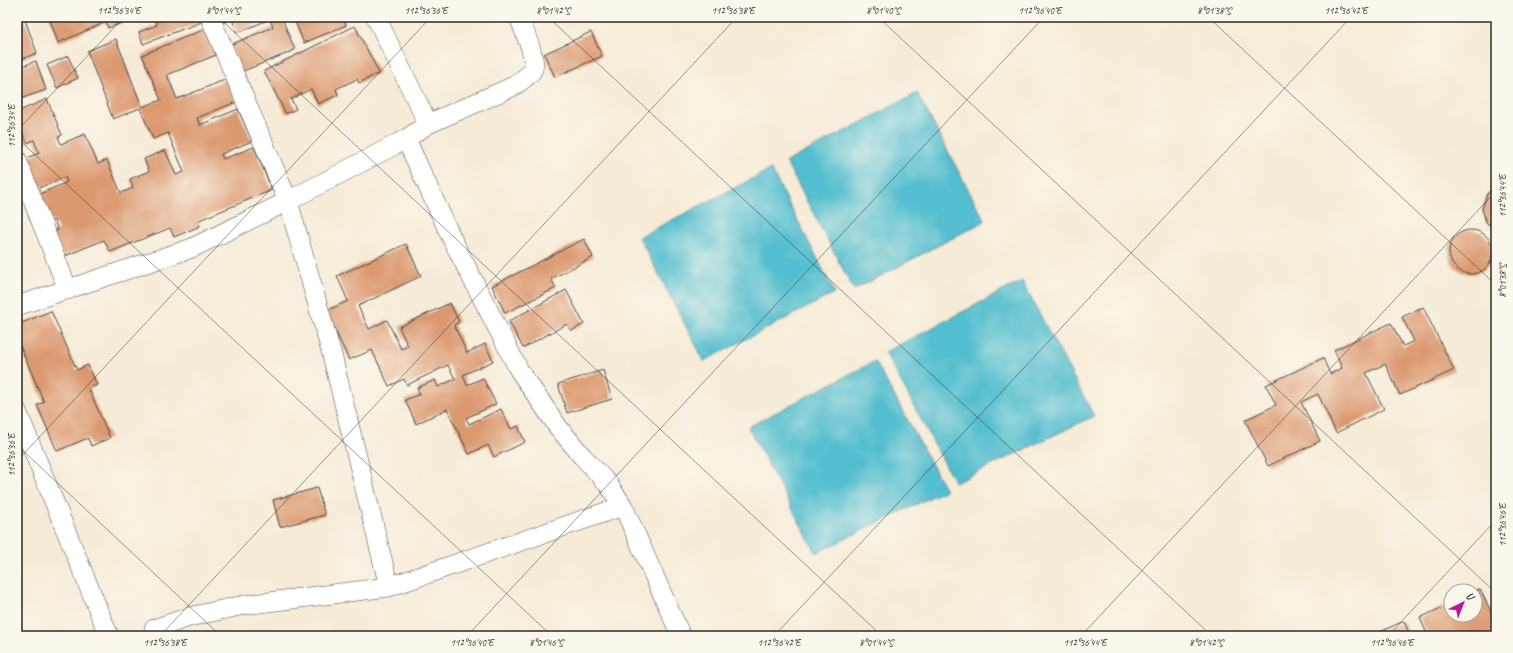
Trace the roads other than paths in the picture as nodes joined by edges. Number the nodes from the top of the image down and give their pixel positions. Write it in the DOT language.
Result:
graph roads {
  1 [pos="210,17"];
  2 [pos="376,17"];
  3 [pos="519,17"];
  4 [pos="428,124"];
  5 [pos="406,139"];
  6 [pos="17,160"];
  7 [pos="288,201"];
  8 [pos="68,290"];
  9 [pos="17,306"];
  10 [pos="17,411"];
  11 [pos="623,506"];
  12 [pos="389,587"];
  13 [pos="154,629"];
  14 [pos="107,630"];
  15 [pos="681,636"];
  1 -- 7 [label="street"];
  2 -- 4 [label="street"];
  3 -- 4 [label="street"];
  4 -- 5 [label="street"];
  5 -- 7 [label="street"];
  5 -- 11 [label="street"];
  6 -- 8 [label="street"];
  7 -- 8 [label="street"];
  7 -- 12 [label="street"];
  8 -- 9 [label="street"];
  10 -- 14 [label="street"];
  11 -- 12 [label="street"];
  11 -- 15 [label="street"];
  12 -- 13 [label="street"];
}
